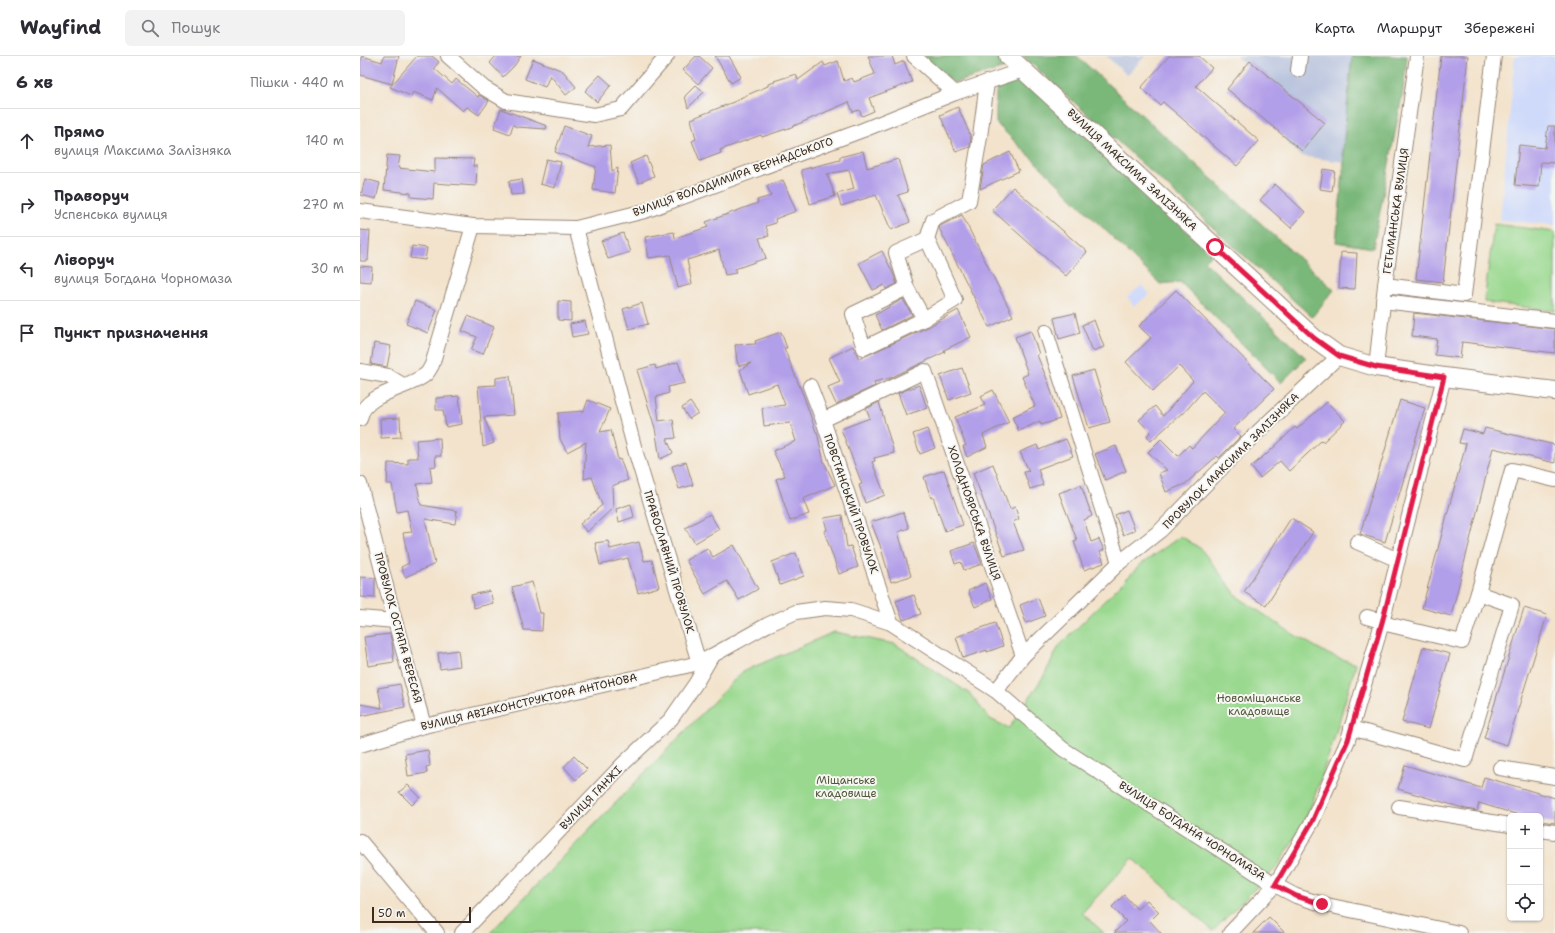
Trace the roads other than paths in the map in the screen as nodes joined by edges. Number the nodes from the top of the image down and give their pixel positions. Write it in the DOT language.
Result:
graph roads {
  1 [pos="448,56"];
  2 [pos="667,56"];
  3 [pos="914,56"];
  4 [pos="1008,56"];
  5 [pos="1300,56"];
  6 [pos="1417,56"];
  7 [pos="1494,56"];
  8 [pos="1023,70"];
  9 [pos="1298,70"];
  10 [pos="987,82"];
  11 [pos="955,93"];
  12 [pos="360,211"];
  13 [pos="473,226"];
  14 [pos="576,228"];
  15 [pos="927,239"];
  16 [pos="1385,285"];
  17 [pos="907,288"];
  18 [pos="1383,301"];
  19 [pos="924,319"];
  20 [pos="1555,321"];
  21 [pos="1046,332"];
  22 [pos="1339,356"];
  23 [pos="1376,367"];
  24 [pos="360,371"];
  25 [pos="1444,377"];
  26 [pos="403,385"];
  27 [pos="810,386"];
  28 [pos="1555,390"];
  29 [pos="360,419"];
  30 [pos="823,420"];
  31 [pos="1555,480"];
  32 [pos="360,484"];
  33 [pos="1357,542"];
  34 [pos="1398,560"];
  35 [pos="1119,563"];
  36 [pos="1478,593"];
  37 [pos="1367,616"];
  38 [pos="360,618"];
  39 [pos="395,621"];
  40 [pos="1383,621"];
  41 [pos="892,623"];
  42 [pos="1023,656"];
  43 [pos="705,660"];
  44 [pos="996,691"];
  45 [pos="424,726"];
  46 [pos="1351,728"];
  47 [pos="360,745"];
  48 [pos="1500,768"];
  49 [pos="1555,777"];
  50 [pos="1399,806"];
  51 [pos="1507,824"];
  52 [pos="1543,830"];
  53 [pos="1555,832"];
  54 [pos="360,841"];
  55 [pos="1275,885"];
  56 [pos="437,933"];
  57 [pos="462,933"];
  58 [pos="1230,933"];
  59 [pos="1459,933"];
  1 -- 2 [label="street"];
  3 -- 11 [label="street"];
  4 -- 8 [label="main road, ВУЛИЦЯ МАКСИМА ЗАЛІЗНЯКА"];
  5 -- 9 [label="street"];
  6 -- 16 [label="street, ГЕТЬМАНСЬКА ВУЛИЦЯ"];
  7 -- 16 [label="street"];
  8 -- 10 [label="street, ВУЛИЦЯ ВОЛОДИМИРА ВЕРНАДСЬКОГО"];
  8 -- 22 [label="main road, ВУЛИЦЯ МАКСИМА ЗАЛІЗНЯКА"];
  10 -- 11 [label="street, ВУЛИЦЯ ВОЛОДИМИРА ВЕРНАДСЬКОГО"];
  10 -- 15 [label="street"];
  11 -- 14 [label="street, ВУЛИЦЯ ВОЛОДИМИРА ВЕРНАДСЬКОГО"];
  12 -- 13 [label="street, ВУЛИЦЯ ВОЛОДИМИРА ВЕРНАДСЬКОГО"];
  13 -- 14 [label="street, ВУЛИЦЯ ВОЛОДИМИРА ВЕРНАДСЬКОГО"];
  13 -- 26 [label="street"];
  14 -- 43 [label="street, ПРАВОСЛАВНИЙ ПРОВУЛОК"];
  15 -- 17 [label="street"];
  15 -- 19 [label="street"];
  16 -- 18 [label="street, ГЕТЬМАНСЬКА ВУЛИЦЯ"];
  17 -- 19 [label="street"];
  17 -- 19 [label="street"];
  18 -- 20 [label="street"];
  18 -- 23 [label="street, ГЕТЬМАНСЬКА ВУЛИЦЯ"];
  21 -- 35 [label="street"];
  22 -- 23 [label="main road, ВУЛИЦЯ МАКСИМА ЗАЛІЗНЯКА"];
  22 -- 35 [label="street, ПРОВУЛОК МАКСИМА ЗАЛІЗНЯКА"];
  23 -- 25 [label="main road, ВУЛИЦЯ МАКСИМА ЗАЛІЗНЯКА"];
  24 -- 26 [label="street"];
  25 -- 28 [label="main road, ВУЛИЦЯ МАКСИМА ЗАЛІЗНЯКА"];
  25 -- 34 [label="street"];
  26 -- 29 [label="street"];
  27 -- 30 [label="street, ПОВСТАНСЬКИЙ ПРОВУЛОК"];
  30 -- 41 [label="street, ПОВСТАНСЬКИЙ ПРОВУЛОК"];
  30 -- 42 [label="street, ХОЛОДНОЯРСЬКА ВУЛИЦЯ"];
  31 -- 36 [label="street"];
  32 -- 39 [label="street, ПРОВУЛОК ОСТАПА ВЕРЕСАЯ"];
  33 -- 34 [label="street"];
  34 -- 40 [label="street"];
  35 -- 42 [label="street, ПРОВУЛОК МАКСИМА ЗАЛІЗНЯКА"];
  36 -- 40 [label="street"];
  36 -- 46 [label="street"];
  37 -- 40 [label="street"];
  38 -- 39 [label="street"];
  39 -- 45 [label="street, ПРОВУЛОК ОСТАПА ВЕРЕСАЯ"];
  40 -- 46 [label="street"];
  41 -- 43 [label="street, ВУЛИЦЯ БОГДАНА ЧОРНОМАЗА"];
  41 -- 44 [label="street, ВУЛИЦЯ БОГДАНА ЧОРНОМАЗА"];
  42 -- 44 [label="street, ПРОВУЛОК МАКСИМА ЗАЛІЗНЯКА"];
  43 -- 45 [label="street, ВУЛИЦЯ АВІАКОНСТРУКТОРА АНТОНОВА"];
  43 -- 57 [label="street, ВУЛИЦЯ ГАНЖІ"];
  44 -- 55 [label="street, ВУЛИЦЯ БОГДАНА ЧОРНОМАЗА"];
  45 -- 47 [label="street, ВУЛИЦЯ АВІАКОНСТРУКТОРА АНТОНОВА"];
  46 -- 55 [label="street"];
  48 -- 49 [label="street"];
  50 -- 51 [label="street"];
  52 -- 53 [label="street"];
  54 -- 56 [label="street"];
  55 -- 58 [label="street"];
  55 -- 59 [label="street, ВУЛИЦЯ БОГДАНА ЧОРНОМАЗА"];
}
